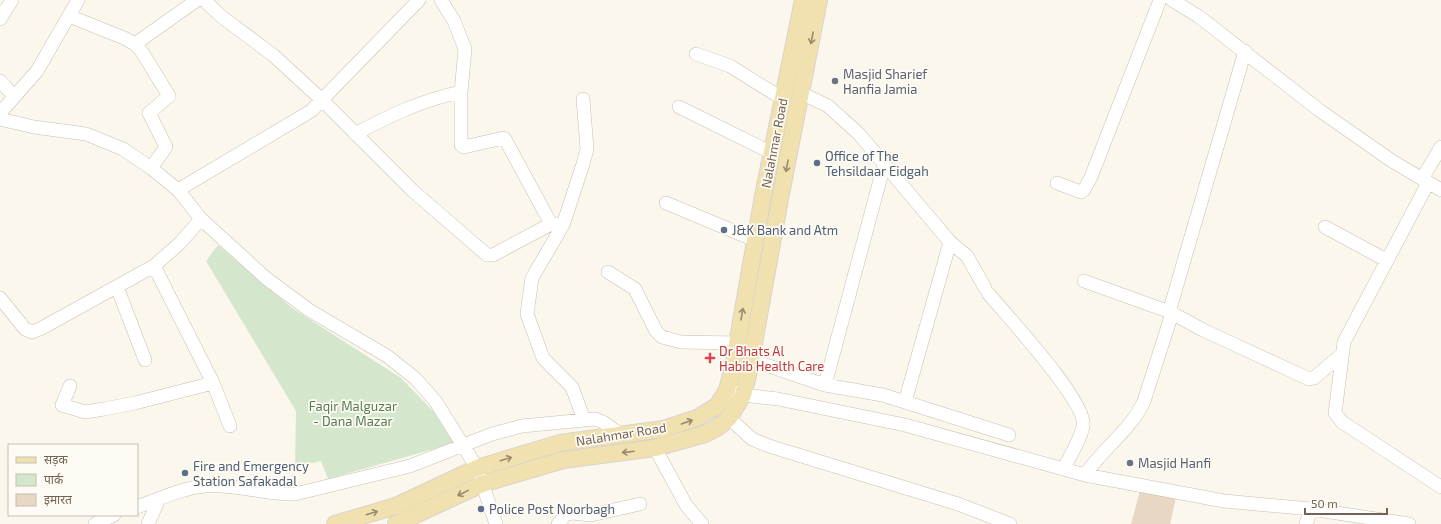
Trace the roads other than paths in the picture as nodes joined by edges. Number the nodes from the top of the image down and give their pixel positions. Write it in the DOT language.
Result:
graph roads {
  1 [pos="12,0"];
  2 [pos="78,0"];
  3 [pos="196,0"];
  4 [pos="204,0"];
  5 [pos="419,0"];
  6 [pos="441,0"];
  7 [pos="803,0"];
  8 [pos="819,0"];
  9 [pos="1160,0"];
  10 [pos="1172,0"];
  11 [pos="69,16"];
  12 [pos="0,19"];
  13 [pos="135,44"];
  14 [pos="1245,51"];
  15 [pos="696,54"];
  16 [pos="0,81"];
  17 [pos="461,92"];
  18 [pos="801,93"];
  19 [pos="14,96"];
  20 [pos="583,99"];
  21 [pos="783,99"];
  22 [pos="322,101"];
  23 [pos="679,107"];
  24 [pos="0,113"];
  25 [pos="0,119"];
  26 [pos="355,134"];
  27 [pos="1441,147"];
  28 [pos="772,153"];
  29 [pos="884,165"];
  30 [pos="151,168"];
  31 [pos="1425,181"];
  32 [pos="1057,183"];
  33 [pos="178,190"];
  34 [pos="1441,190"];
  35 [pos="666,203"];
  36 [pos="201,219"];
  37 [pos="557,225"];
  38 [pos="1325,227"];
  39 [pos="755,240"];
  40 [pos="950,242"];
  41 [pos="1386,260"];
  42 [pos="154,266"];
  43 [pos="608,272"];
  44 [pos="1084,281"];
  45 [pos="117,287"];
  46 [pos="0,298"];
  47 [pos="1170,312"];
  48 [pos="737,343"];
  49 [pos="1341,356"];
  50 [pos="145,360"];
  51 [pos="751,360"];
  52 [pos="213,383"];
  53 [pos="826,385"];
  54 [pos="70,386"];
  55 [pos="727,390"];
  56 [pos="743,395"];
  57 [pos="905,402"];
  58 [pos="729,418"];
  59 [pos="584,420"];
  60 [pos="230,426"];
  61 [pos="620,435"];
  62 [pos="1009,435"];
  63 [pos="464,446"];
  64 [pos="655,448"];
  65 [pos="477,468"];
  66 [pos="1064,468"];
  67 [pos="1085,475"];
  68 [pos="482,484"];
  69 [pos="1441,487"];
  70 [pos="158,499"];
  71 [pos="640,504"];
  72 [pos="138,507"];
  73 [pos="1311,509"];
  74 [pos="112,516"];
  75 [pos="95,524"];
  76 [pos="148,524"];
  77 [pos="335,524"];
  78 [pos="396,524"];
  79 [pos="496,524"];
  80 [pos="558,524"];
  81 [pos="702,524"];
  82 [pos="1010,524"];
  83 [pos="1306,524"];
  84 [pos="1409,524"];
  1 -- 12 [label="street"];
  2 -- 11 [label="street"];
  3 -- 13 [label="street"];
  4 -- 22 [label="street"];
  5 -- 22 [label="street"];
  6 -- 17 [label="street"];
  7 -- 21 [label="main road, Nalahmar Road"];
  8 -- 18 [label="main road, Nalahmar Road, one-way"];
  9 -- 32 [label="street"];
  10 -- 14 [label="street"];
  11 -- 13 [label="street"];
  11 -- 19 [label="street"];
  13 -- 30 [label="street"];
  14 -- 31 [label="street"];
  14 -- 47 [label="street"];
  15 -- 21 [label="street"];
  16 -- 19 [label="street"];
  17 -- 26 [label="street"];
  17 -- 37 [label="street"];
  18 -- 29 [label="street"];
  18 -- 51 [label="main road, Nalahmar Road, one-way"];
  19 -- 24 [label="street"];
  20 -- 37 [label="street"];
  21 -- 28 [label="main road, Nalahmar Road"];
  22 -- 26 [label="street"];
  22 -- 33 [label="street"];
  23 -- 28 [label="street"];
  25 -- 30 [label="street"];
  26 -- 37 [label="street"];
  27 -- 31 [label="street"];
  28 -- 39 [label="main road, Nalahmar Road"];
  29 -- 40 [label="street"];
  29 -- 53 [label="street"];
  30 -- 33 [label="street"];
  31 -- 34 [label="street"];
  31 -- 41 [label="street"];
  33 -- 36 [label="street"];
  35 -- 39 [label="street"];
  36 -- 42 [label="street"];
  36 -- 63 [label="street"];
  37 -- 59 [label="street"];
  38 -- 41 [label="street"];
  48 -- 39 [label="main road, Nalahmar Road, one-way"];
  40 -- 57 [label="street"];
  40 -- 66 [label="street"];
  41 -- 49 [label="street"];
  42 -- 45 [label="street"];
  42 -- 52 [label="street"];
  43 -- 48 [label="street"];
  44 -- 47 [label="street"];
  45 -- 46 [label="street"];
  45 -- 50 [label="street"];
  47 -- 49 [label="street"];
  47 -- 67 [label="street"];
  48 -- 55 [label="main road, Nalahmar Road"];
  49 -- 69 [label="street"];
  51 -- 53 [label="street"];
  51 -- 56 [label="main road, Nalahmar Road"];
  52 -- 54 [label="street"];
  52 -- 60 [label="street"];
  53 -- 57 [label="street"];
  55 -- 56 [label="street"];
  61 -- 55 [label="main road, Nalahmar Road, one-way"];
  56 -- 58 [label="main road, Nalahmar Road"];
  56 -- 66 [label="street"];
  57 -- 62 [label="street"];
  58 -- 64 [label="main road, Nalahmar Road"];
  58 -- 82 [label="street"];
  59 -- 61 [label="street"];
  59 -- 63 [label="street"];
  65 -- 61 [label="main road, Nalahmar Road, one-way"];
  63 -- 65 [label="street"];
  63 -- 70 [label="street"];
  64 -- 68 [label="main road, Nalahmar Road, one-way"];
  64 -- 81 [label="street"];
  65 -- 68 [label="street"];
  77 -- 65 [label="main road, Nalahmar Road, one-way"];
  66 -- 67 [label="street"];
  67 -- 73 [label="street"];
  68 -- 78 [label="main road, Nalahmar Road, one-way"];
  68 -- 79 [label="street"];
  70 -- 72 [label="street"];
  70 -- 76 [label="street"];
  71 -- 80 [label="street"];
  73 -- 83 [label="street"];
  73 -- 84 [label="street"];
  74 -- 75 [label="street"];
}
